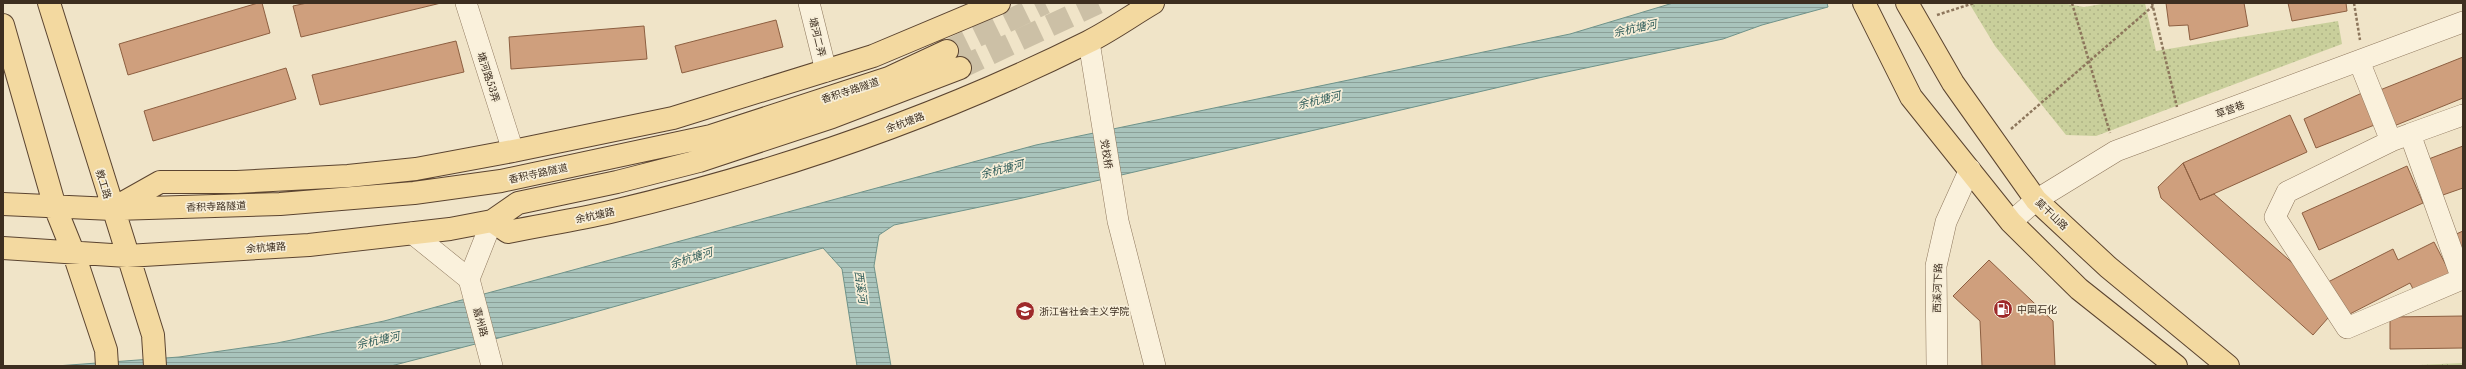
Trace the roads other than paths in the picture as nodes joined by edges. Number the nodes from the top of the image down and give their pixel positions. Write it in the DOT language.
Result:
graph roads {
  1 [pos="48,3"];
  2 [pos="466,3"];
  3 [pos="809,3"];
  4 [pos="999,3"];
  5 [pos="1153,3"];
  6 [pos="1864,3"];
  7 [pos="1912,12"];
  8 [pos="2463,22"];
  9 [pos="3,25"];
  10 [pos="1089,42"];
  11 [pos="947,51"];
  12 [pos="2363,59"];
  13 [pos="960,68"];
  14 [pos="826,71"];
  15 [pos="2463,115"];
  16 [pos="2401,137"];
  17 [pos="513,151"];
  18 [pos="1970,168"];
  19 [pos="2036,200"];
  20 [pos="3,204"];
  21 [pos="55,207"];
  22 [pos="112,209"];
  23 [pos="492,220"];
  24 [pos="2011,222"];
  25 [pos="412,233"];
  26 [pos="3,248"];
  27 [pos="74,254"];
  28 [pos="128,256"];
  29 [pos="469,278"];
  30 [pos="106,358"];
  31 [pos="154,366"];
  32 [pos="492,366"];
  33 [pos="1155,366"];
  34 [pos="1937,366"];
  35 [pos="2176,366"];
  36 [pos="2228,366"];
  1 -- 22 [label="main road, 教工路"];
  2 -- 17 [label="street, 塘河路53弄"];
  3 -- 14 [label="street, 塘河二弄"];
  4 -- 14 [label="main road"];
  5 -- 10 [label="main road, 余杭塘路"];
  6 -- 18 [label="main road"];
  7 -- 19 [label="main road, 莫干山路"];
  8 -- 12 [label="street, 草营巷"];
  9 -- 21 [label="main road"];
  10 -- 23 [label="main road, 余杭塘路"];
  10 -- 33 [label="street, 党校桥"];
  11 -- 22 [label="main road, 香积寺路隧道"];
  12 -- 16 [label="street"];
  12 -- 19 [label="street, 草营巷"];
  13 -- 23 [label="main road, 香积寺路隧道"];
  14 -- 17 [label="main road"];
  15 -- 16 [label="street"];
  16 -- 16 [label="street"];
  17 -- 22 [label="main road"];
  18 -- 24 [label="main road"];
  18 -- 34 [label="street, 西溪河下路"];
  19 -- 24 [label="street, 草营巷"];
  19 -- 36 [label="main road, 莫干山路"];
  20 -- 21 [label="main road"];
  21 -- 22 [label="main road"];
  21 -- 27 [label="main road"];
  22 -- 28 [label="main road, 教工路"];
  23 -- 25 [label="main road, 余杭塘路"];
  23 -- 29 [label="street"];
  24 -- 35 [label="main road"];
  25 -- 28 [label="main road, 余杭塘路"];
  25 -- 29 [label="street"];
  26 -- 27 [label="main road, 余杭塘路"];
  27 -- 28 [label="main road, 余杭塘路"];
  27 -- 30 [label="main road"];
  28 -- 31 [label="main road, 教工路"];
  29 -- 32 [label="street, 嘉州路"];
}
